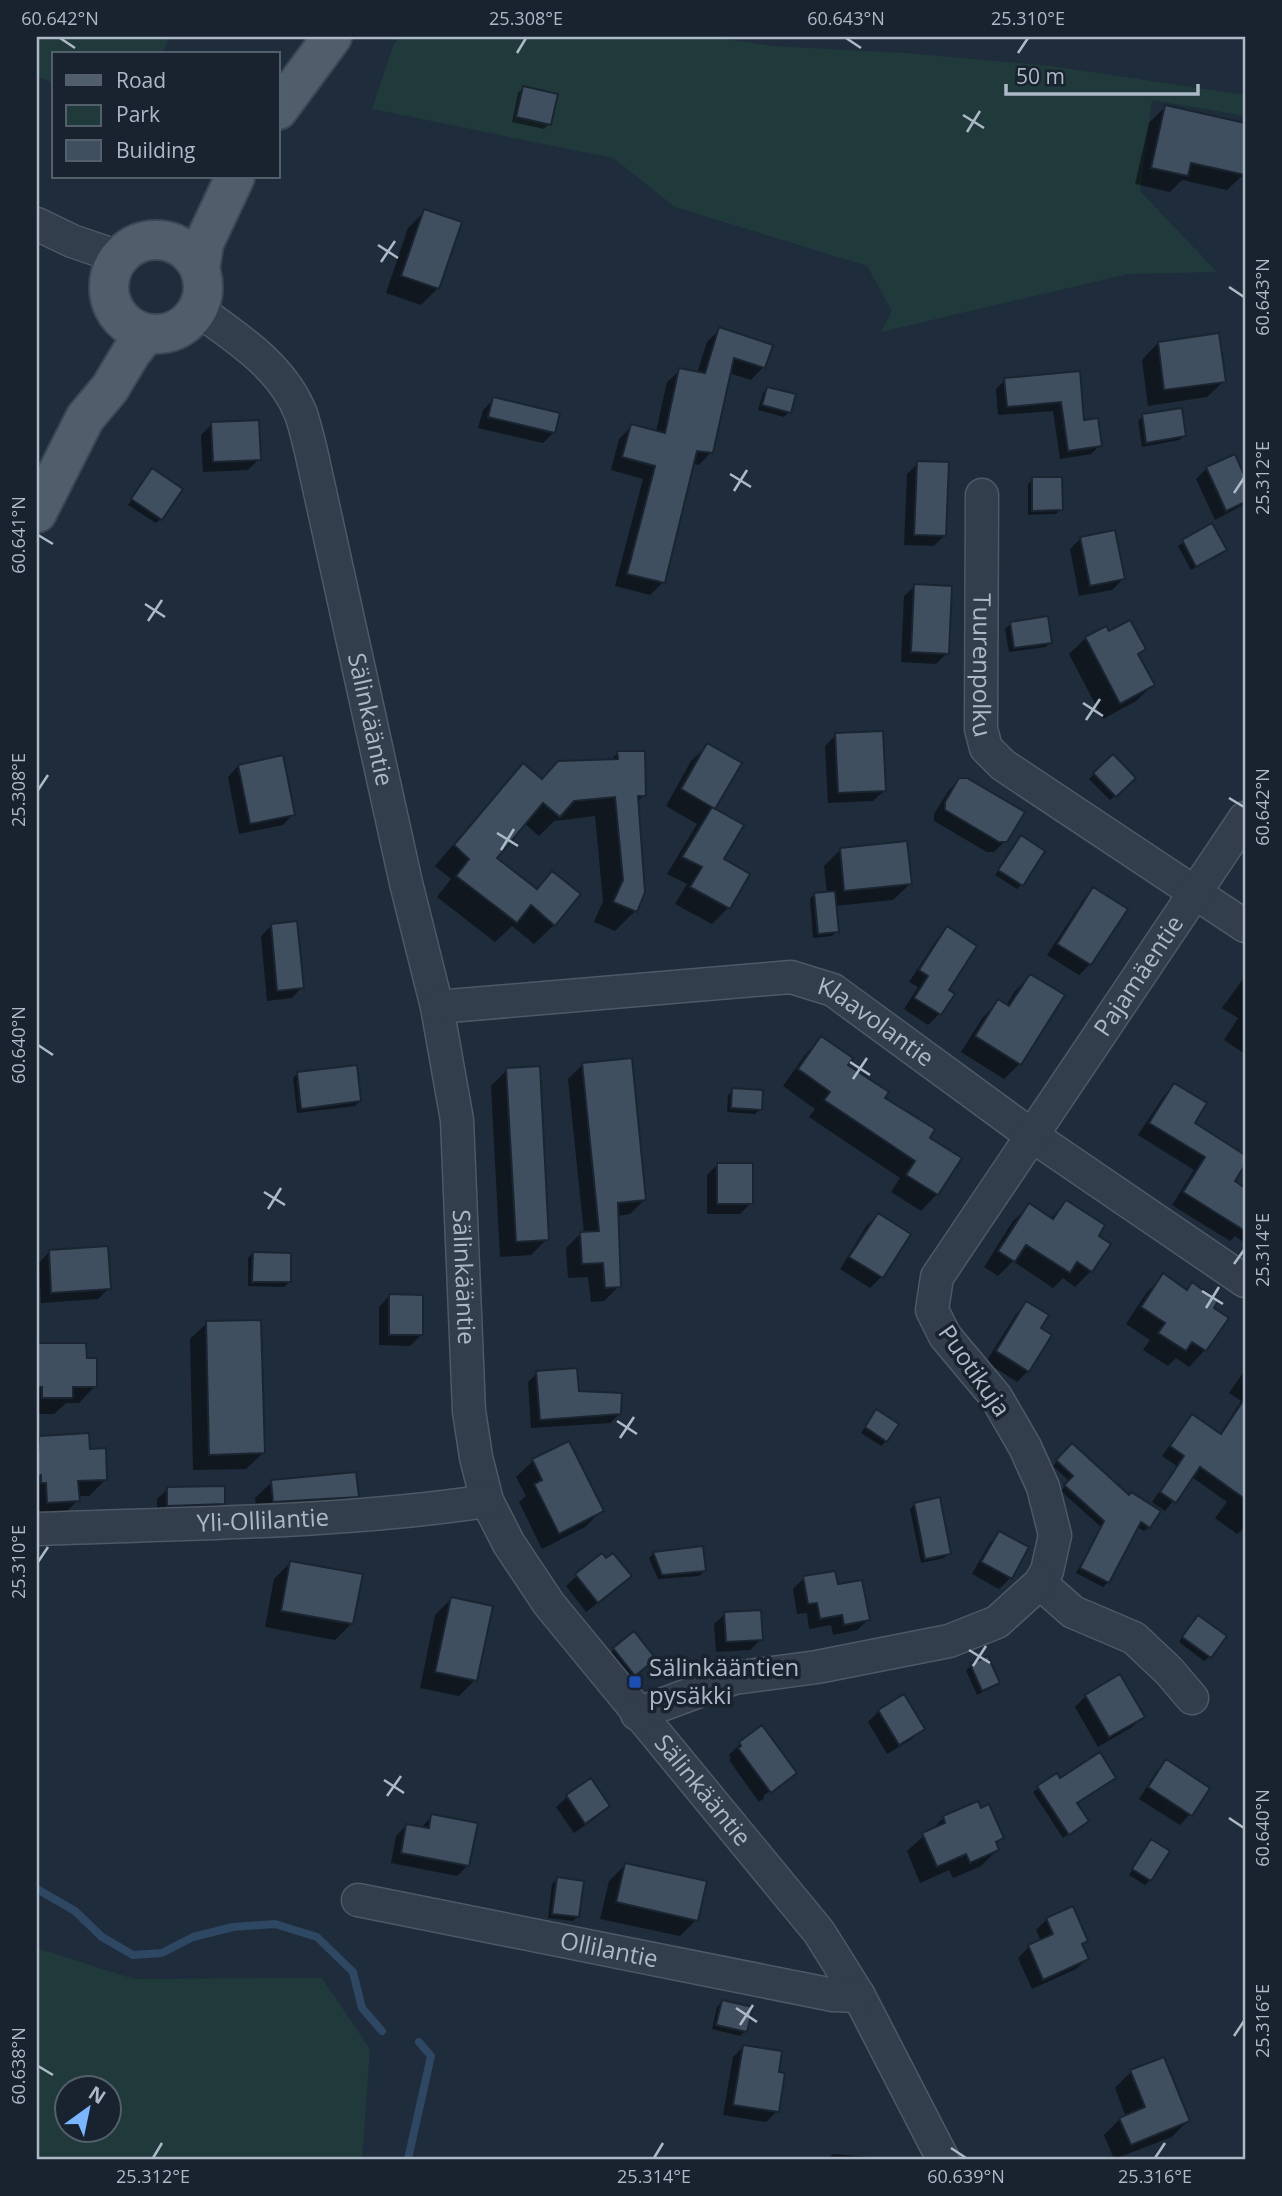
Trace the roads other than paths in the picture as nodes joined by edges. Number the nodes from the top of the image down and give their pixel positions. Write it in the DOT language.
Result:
graph roads {
  1 [pos="332,37"];
  2 [pos="280,107"];
  3 [pos="223,178"];
  4 [pos="235,178"];
  5 [pos="37,224"];
  6 [pos="156,240"];
  7 [pos="119,257"];
  8 [pos="200,269"];
  9 [pos="198,310"];
  10 [pos="132,326"];
  11 [pos="982,495"];
  12 [pos="37,513"];
  13 [pos="1245,818"];
  14 [pos="1194,891"];
  15 [pos="1245,926"];
  16 [pos="437,1007"];
  17 [pos="1031,1135"];
  18 [pos="1245,1281"];
  19 [pos="487,1501"];
  20 [pos="37,1529"];
  21 [pos="1040,1583"];
  22 [pos="1192,1698"];
  23 [pos="637,1714"];
  24 [pos="358,1900"];
  25 [pos="859,1996"];
  26 [pos="943,2159"];
  1 -- 2 [label="main road"];
  3 -- 6 [label="main road"];
  4 -- 8 [label="main road"];
  5 -- 7 [label="street"];
  6 -- 7 [label="main road"];
  6 -- 8 [label="main road"];
  7 -- 10 [label="main road"];
  8 -- 9 [label="main road"];
  9 -- 10 [label="main road"];
  9 -- 16 [label="street, Sälinkääntie"];
  10 -- 12 [label="main road"];
  11 -- 14 [label="street, Tuurenpolku"];
  13 -- 14 [label="street, Pajamäentie"];
  14 -- 15 [label="street"];
  14 -- 17 [label="street, Pajamäentie"];
  16 -- 17 [label="street, Klaavolantie"];
  16 -- 19 [label="street, Sälinkääntie"];
  17 -- 18 [label="street, Klaavolantie"];
  17 -- 21 [label="street, Puotikuja"];
  19 -- 20 [label="street, Yli-Ollilantie"];
  19 -- 23 [label="street, Sälinkääntie"];
  21 -- 22 [label="street"];
  21 -- 23 [label="street, Puotikuja"];
  23 -- 25 [label="street, Sälinkääntie"];
  24 -- 25 [label="street, Ollilantie"];
  25 -- 26 [label="street, Sälinkääntie"];
}
